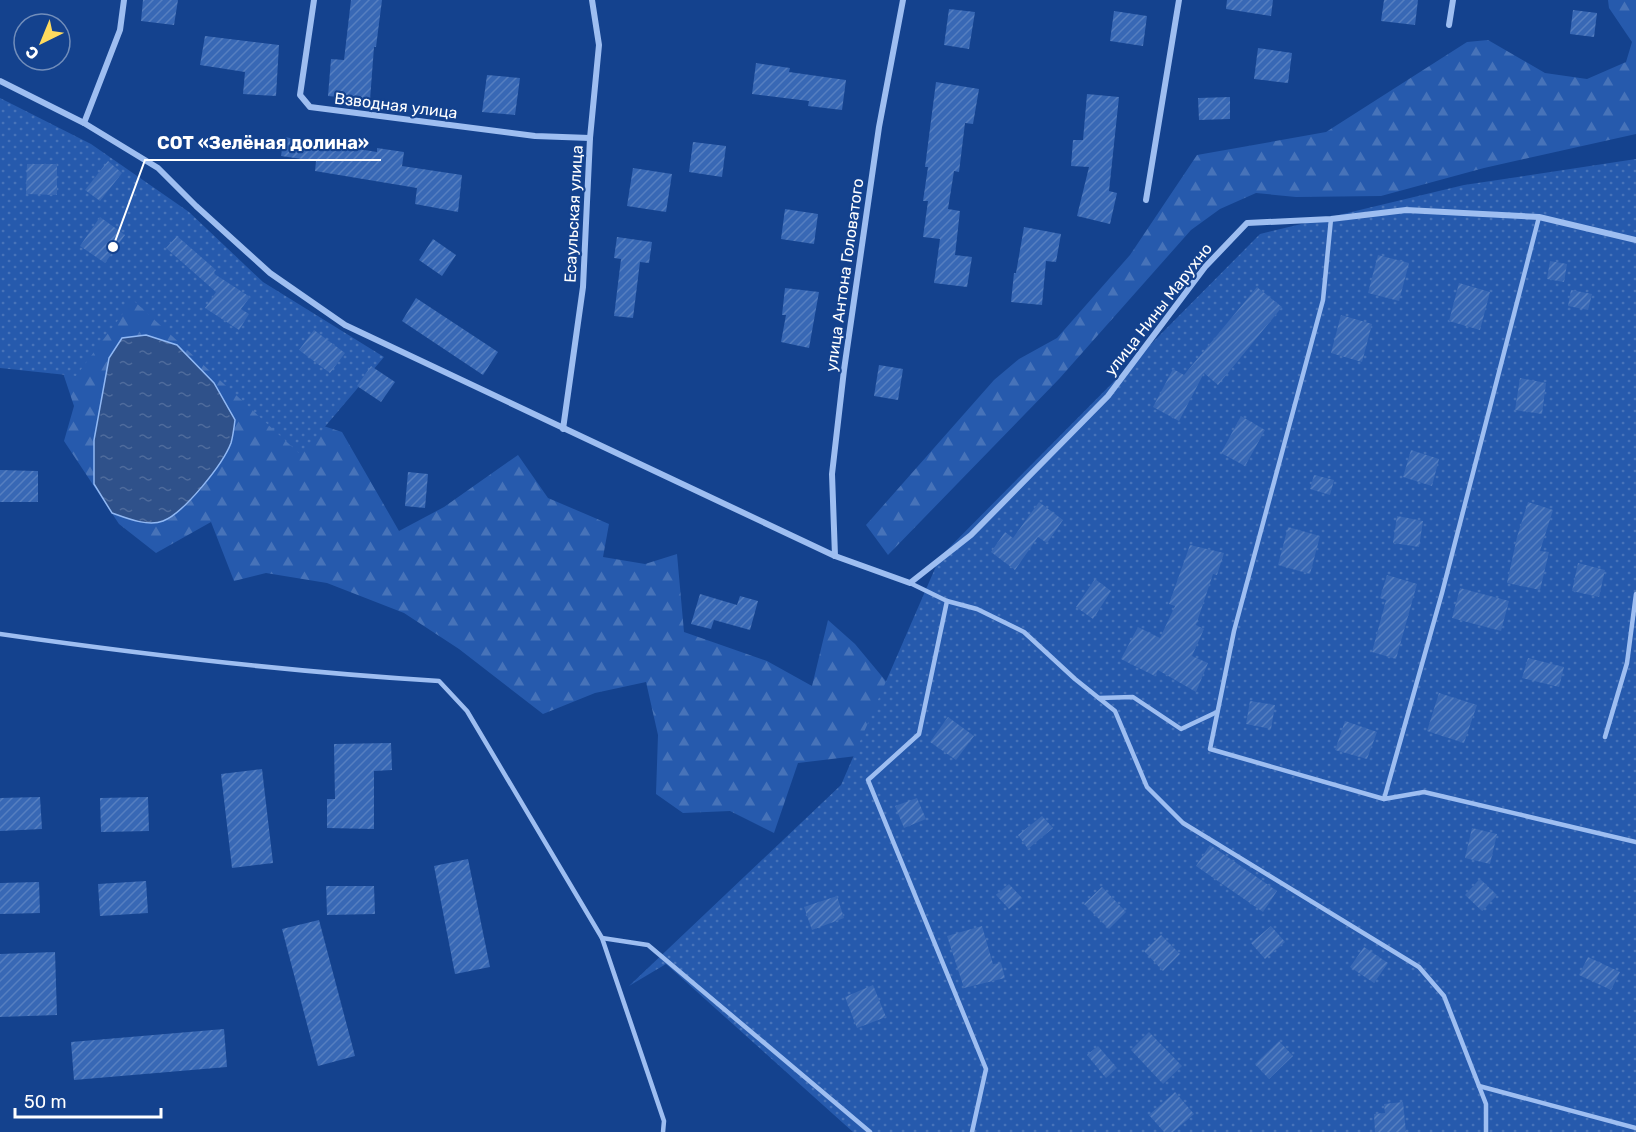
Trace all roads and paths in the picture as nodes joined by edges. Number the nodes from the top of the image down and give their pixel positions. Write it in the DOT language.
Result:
graph roads {
  1 [pos="124,0"];
  2 [pos="314,0"];
  3 [pos="592,0"];
  4 [pos="903,0"];
  5 [pos="1179,0"];
  6 [pos="1453,0"];
  7 [pos="1449,25"];
  8 [pos="0,81"];
  9 [pos="84,123"];
  10 [pos="590,138"];
  11 [pos="1146,200"];
  12 [pos="1539,217"];
  13 [pos="1332,219"];
  14 [pos="1636,240"];
  15 [pos="563,429"];
  16 [pos="835,556"];
  17 [pos="910,583"];
  18 [pos="1636,594"];
  19 [pos="947,601"];
  20 [pos="0,634"];
  21 [pos="1099,698"];
  22 [pos="1217,712"];
  23 [pos="1605,737"];
  24 [pos="1384,799"];
  25 [pos="1636,842"];
  26 [pos="602,938"];
  27 [pos="1479,1086"];
  28 [pos="1636,1128"];
  29 [pos="663,1132"];
  30 [pos="870,1132"];
  31 [pos="972,1132"];
  32 [pos="1486,1132"];
  1 -- 9 [label="street"];
  2 -- 10 [label="street, Взводная улица"];
  3 -- 10 [label="street, Есаульская улица"];
  4 -- 16 [label="street, улица Антона Головатого"];
  5 -- 11 [label="street"];
  6 -- 7 [label="street"];
  8 -- 9 [label="street"];
  9 -- 15 [label="street"];
  10 -- 15 [label="street, Есаульская улица"];
  12 -- 13 [label="street, улица Нины Марухно"];
  12 -- 14 [label="street, улица Нины Марухно"];
  12 -- 24 [label="lane"];
  13 -- 17 [label="street, улица Нины Марухно"];
  13 -- 22 [label="lane"];
  15 -- 16 [label="street"];
  16 -- 17 [label="street"];
  17 -- 19 [label="lane"];
  18 -- 23 [label="lane"];
  19 -- 21 [label="lane"];
  19 -- 31 [label="lane"];
  20 -- 26 [label="lane"];
  21 -- 22 [label="lane"];
  21 -- 27 [label="lane"];
  22 -- 24 [label="lane"];
  24 -- 25 [label="lane"];
  26 -- 29 [label="lane"];
  26 -- 30 [label="lane"];
  27 -- 28 [label="lane"];
  27 -- 32 [label="lane"];
}
